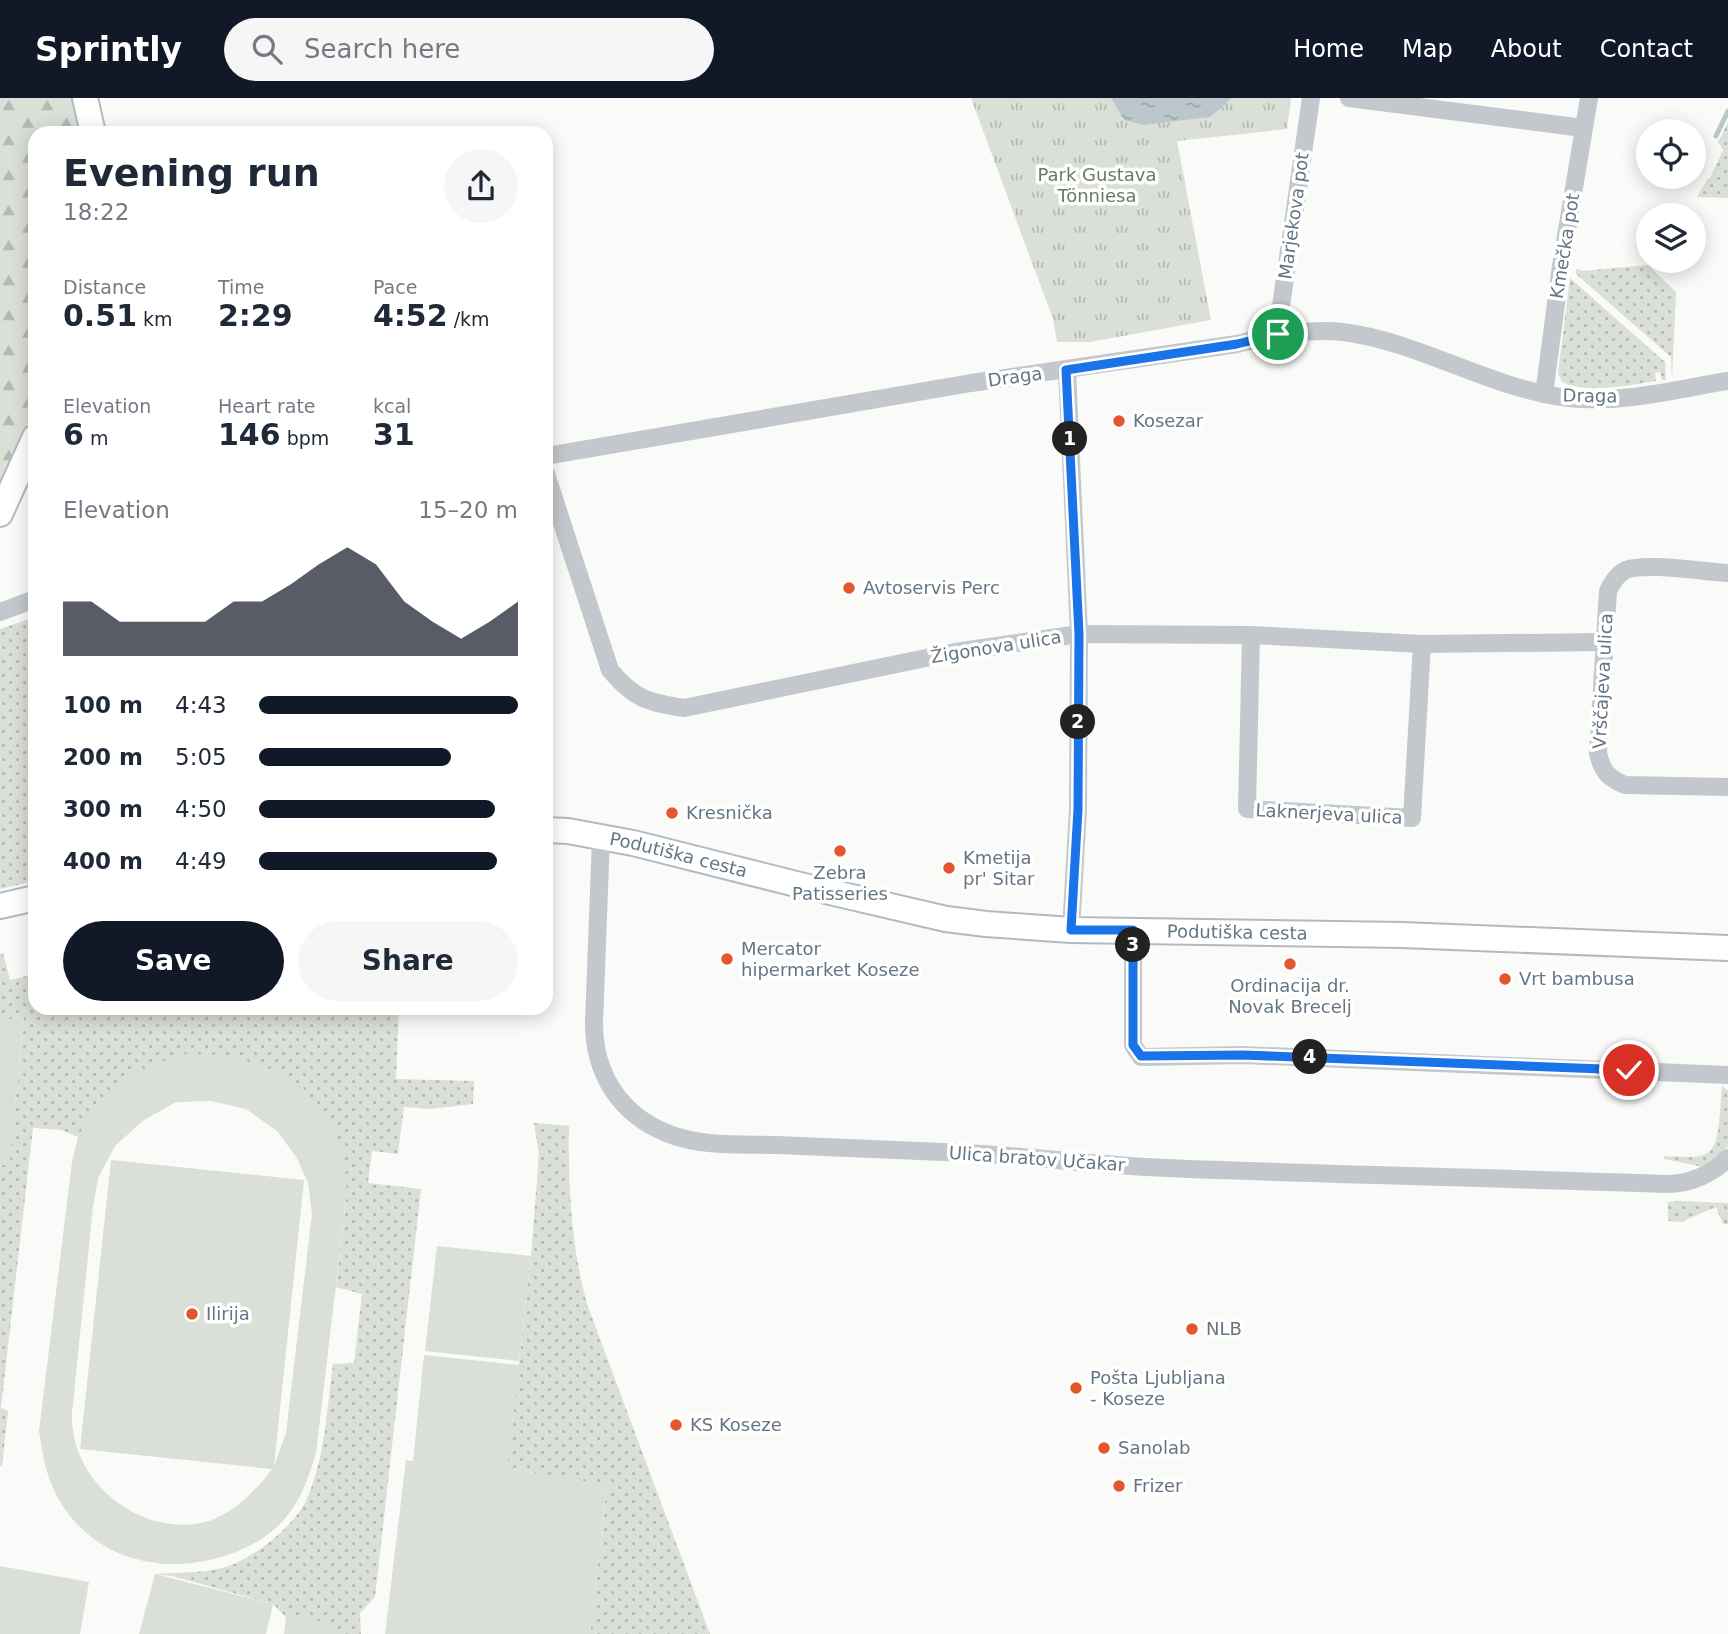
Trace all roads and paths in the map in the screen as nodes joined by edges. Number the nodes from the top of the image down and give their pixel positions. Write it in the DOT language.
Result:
graph roads {
  1 [pos="85,98"];
  2 [pos="1311,98"];
  3 [pos="1349,98"];
  4 [pos="1589,98"];
  5 [pos="91,126"];
  6 [pos="1583,128"];
  7 [pos="1278,334"];
  8 [pos="1066,370"];
  9 [pos="1728,381"];
  10 [pos="1544,394"];
  11 [pos="28,452"];
  12 [pos="553,455"];
  13 [pos="553,495"];
  14 [pos="0,513"];
  15 [pos="1728,573"];
  16 [pos="28,602"];
  17 [pos="0,612"];
  18 [pos="1079,634"];
  19 [pos="1251,635"];
  20 [pos="1605,642"];
  21 [pos="1422,644"];
  22 [pos="1728,787"];
  23 [pos="553,831"];
  24 [pos="601,837"];
  25 [pos="28,900"];
  26 [pos="0,906"];
  27 [pos="1071,930"];
  28 [pos="1133,930"];
  29 [pos="1728,948"];
  30 [pos="1728,1075"];
  31 [pos="1728,1158"];
  1 -- 5 [label="main road"];
  2 -- 7 [label="street, Marjekova pot"];
  3 -- 6 [label="street"];
  4 -- 6 [label="street, Kmečka pot"];
  6 -- 10 [label="street, Kmečka pot"];
  7 -- 8 [label="street, Draga"];
  7 -- 10 [label="street, Draga"];
  8 -- 12 [label="street, Draga"];
  8 -- 18 [label="street"];
  9 -- 10 [label="street, Draga"];
  11 -- 14 [label="main road"];
  13 -- 18 [label="street, Žigonova ulica"];
  15 -- 20 [label="street, Vrščajeva ulica"];
  16 -- 17 [label="street"];
  18 -- 19 [label="street, Žigonova ulica"];
  18 -- 27 [label="street"];
  19 -- 21 [label="street, Žigonova ulica"];
  19 -- 21 [label="street, Laknerjeva ulica"];
  20 -- 21 [label="street, Žigonova ulica"];
  20 -- 22 [label="street, Vrščajeva ulica"];
  23 -- 24 [label="main road, Podutiška cesta"];
  24 -- 27 [label="main road, Podutiška cesta"];
  24 -- 31 [label="street, Ulica bratov Učakar"];
  25 -- 26 [label="main road"];
  27 -- 28 [label="main road, Podutiška cesta"];
  28 -- 29 [label="main road, Podutiška cesta"];
  28 -- 30 [label="street"];
}
